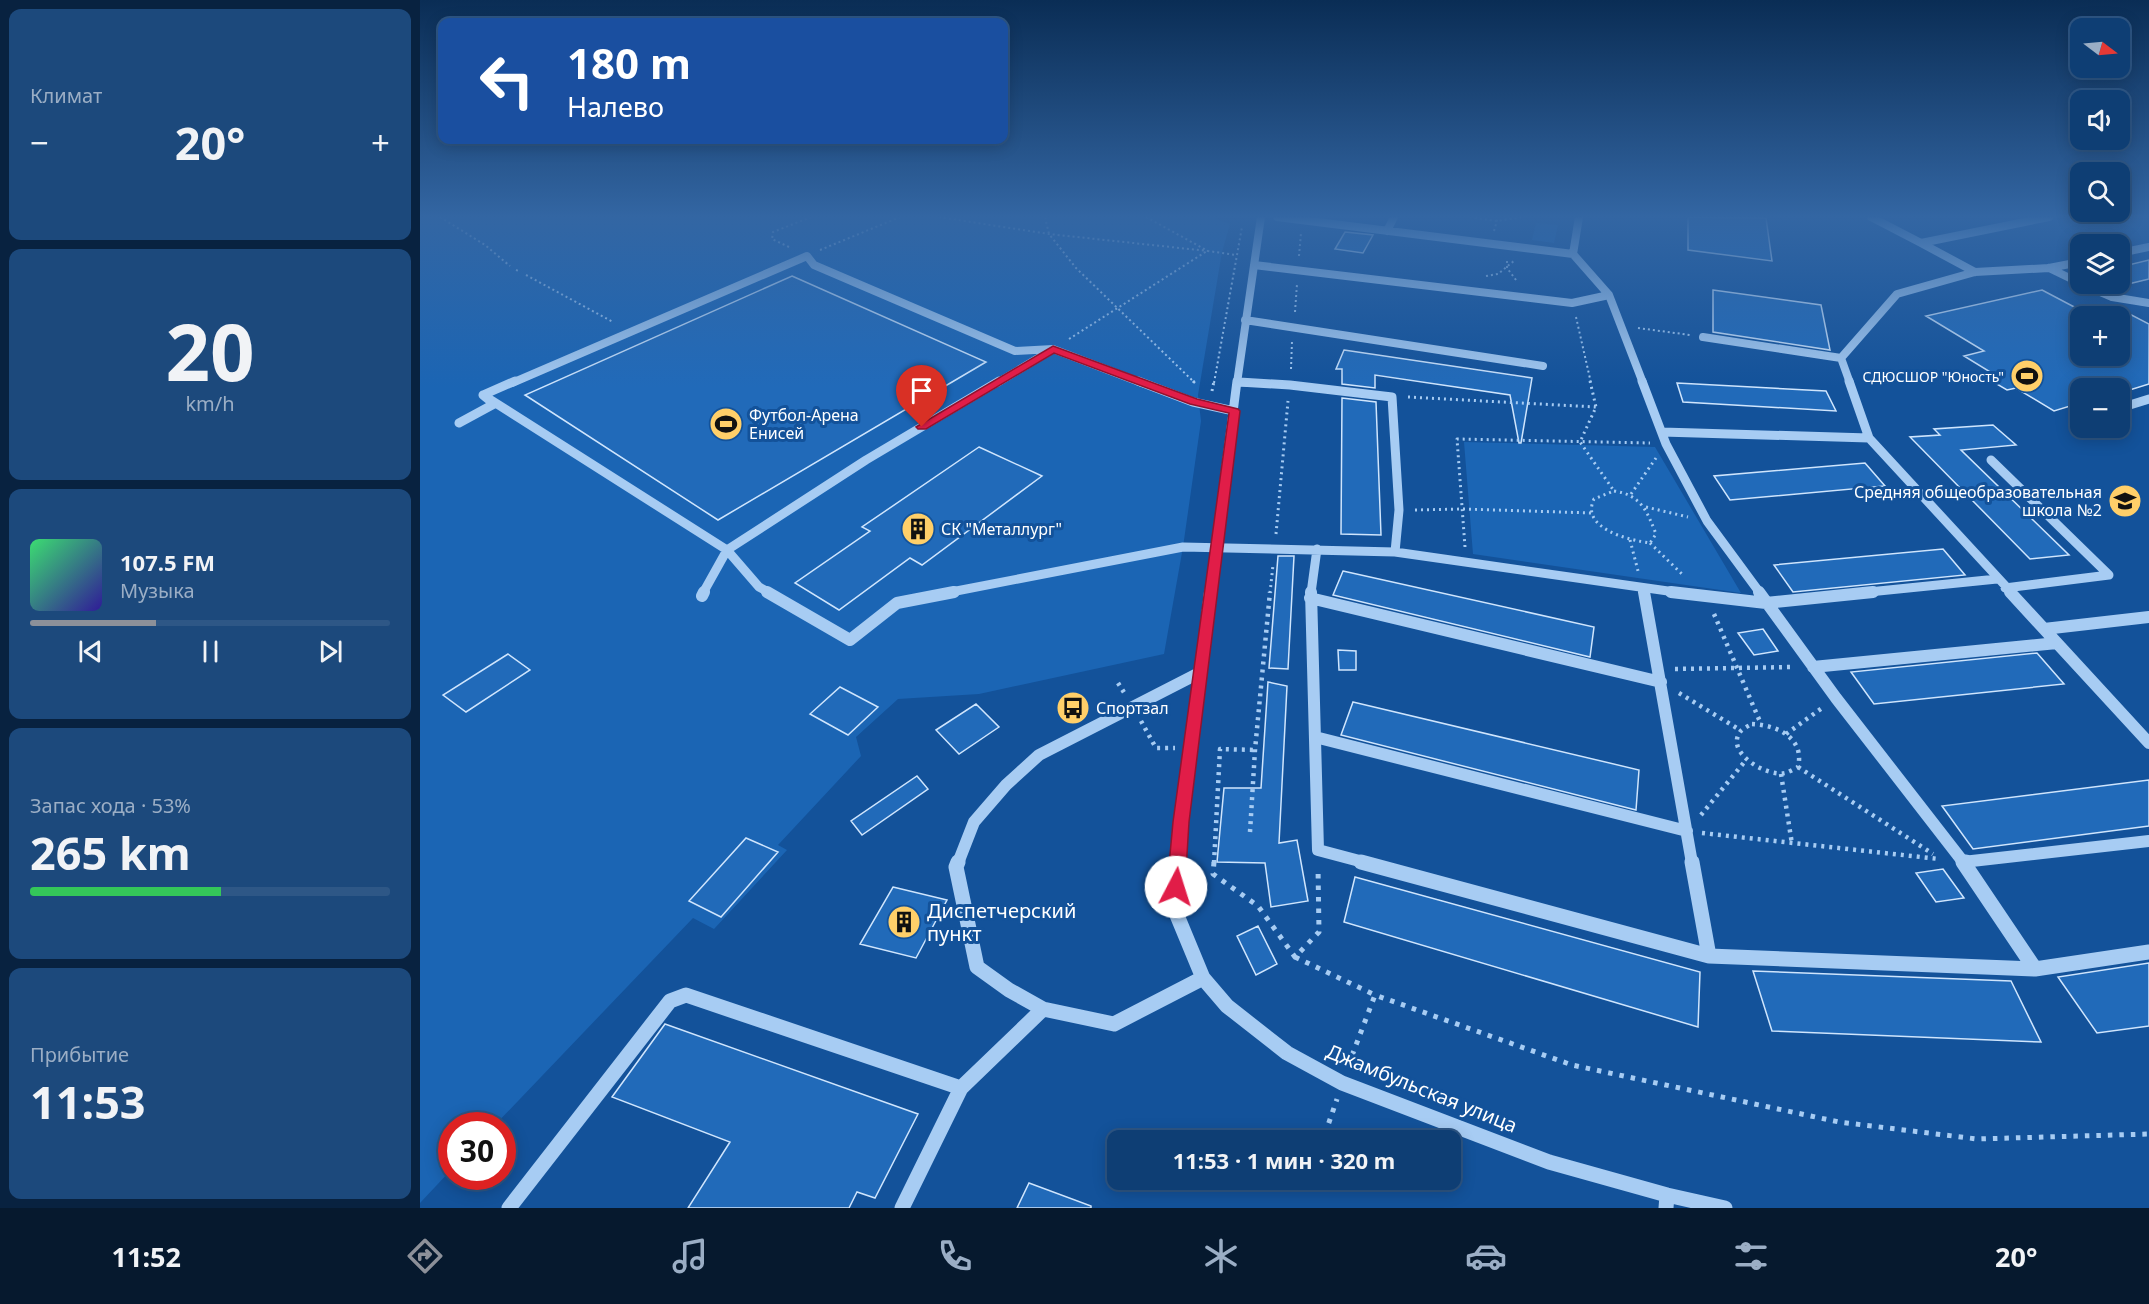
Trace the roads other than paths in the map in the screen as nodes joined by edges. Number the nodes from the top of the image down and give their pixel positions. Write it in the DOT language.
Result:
graph roads {
  1 [pos="766,273"];
  2 [pos="834,273"];
  3 [pos="1253,273"];
  4 [pos="1333,273"];
  5 [pos="1590,273"];
  6 [pos="1970,273"];
  7 [pos="2105,294"];
  8 [pos="1609,295"];
  9 [pos="2149,303"];
  10 [pos="1245,320"];
  11 [pos="1703,337"];
  12 [pos="1053,349"];
  13 [pos="1841,358"];
  14 [pos="1543,366"];
  15 [pos="1239,382"];
  16 [pos="2149,399"];
  17 [pos="494,404"];
  18 [pos="2130,405"];
  19 [pos="1234,411"];
  20 [pos="459,423"];
  21 [pos="1662,432"];
  22 [pos="1869,438"];
  23 [pos="1991,460"];
  24 [pos="1218,546"];
  25 [pos="1317,549"];
  26 [pos="727,550"];
  27 [pos="1395,552"];
  28 [pos="1997,579"];
  29 [pos="1643,588"];
  30 [pos="2005,588"];
  31 [pos="702,596"];
  32 [pos="1310,598"];
  33 [pos="1766,603"];
  34 [pos="2149,617"];
  35 [pos="2044,629"];
  36 [pos="2057,643"];
  37 [pos="1813,667"];
  38 [pos="1201,672"];
  39 [pos="1660,676"];
  40 [pos="1314,737"];
  41 [pos="2149,743"];
  42 [pos="1687,831"];
  43 [pos="2149,841"];
  44 [pos="1963,862"];
  45 [pos="2149,952"];
  46 [pos="1709,956"];
  47 [pos="2035,969"];
  48 [pos="1203,978"];
  49 [pos="1043,1009"];
  50 [pos="961,1089"];
  51 [pos="1667,1202"];
  52 [pos="509,1208"];
  53 [pos="902,1208"];
  54 [pos="1725,1208"];
  1 -- 17 [label="street"];
  2 -- 12 [label="street"];
  3 -- 10 [label="street"];
  4 -- 8 [label="street"];
  5 -- 8 [label="street"];
  6 -- 13 [label="street"];
  7 -- 9 [label="street"];
  8 -- 21 [label="street"];
  10 -- 14 [label="street"];
  10 -- 15 [label="street"];
  11 -- 13 [label="street"];
  12 -- 19 [label="street"];
  12 -- 26 [label="street"];
  13 -- 22 [label="street"];
  15 -- 19 [label="street"];
  15 -- 27 [label="street"];
  16 -- 18 [label="street"];
  17 -- 20 [label="street"];
  17 -- 26 [label="street"];
  19 -- 24 [label="street"];
  21 -- 22 [label="street"];
  21 -- 33 [label="street"];
  22 -- 28 [label="street"];
  23 -- 30 [label="street"];
  24 -- 25 [label="street"];
  24 -- 26 [label="street"];
  24 -- 38 [label="street"];
  25 -- 27 [label="street"];
  25 -- 32 [label="street"];
  26 -- 31 [label="street"];
  27 -- 29 [label="street"];
  28 -- 30 [label="street"];
  28 -- 33 [label="street"];
  29 -- 33 [label="street"];
  29 -- 39 [label="street"];
  30 -- 35 [label="street"];
  32 -- 39 [label="street"];
  32 -- 40 [label="street"];
  33 -- 37 [label="street"];
  34 -- 35 [label="street"];
  35 -- 36 [label="street"];
  36 -- 37 [label="street"];
  36 -- 41 [label="street"];
  37 -- 44 [label="street"];
  38 -- 48 [label="street, Джамбульская улица"];
  38 -- 49 [label="street"];
  39 -- 42 [label="street"];
  40 -- 42 [label="street"];
  40 -- 46 [label="street"];
  42 -- 46 [label="street"];
  43 -- 44 [label="street"];
  44 -- 47 [label="street"];
  45 -- 47 [label="street"];
  46 -- 47 [label="street"];
  48 -- 49 [label="street"];
  48 -- 51 [label="street, Джамбульская улица"];
  49 -- 50 [label="street"];
  50 -- 52 [label="street"];
  50 -- 53 [label="street"];
  51 -- 54 [label="street, Джамбульская улица"];
}
